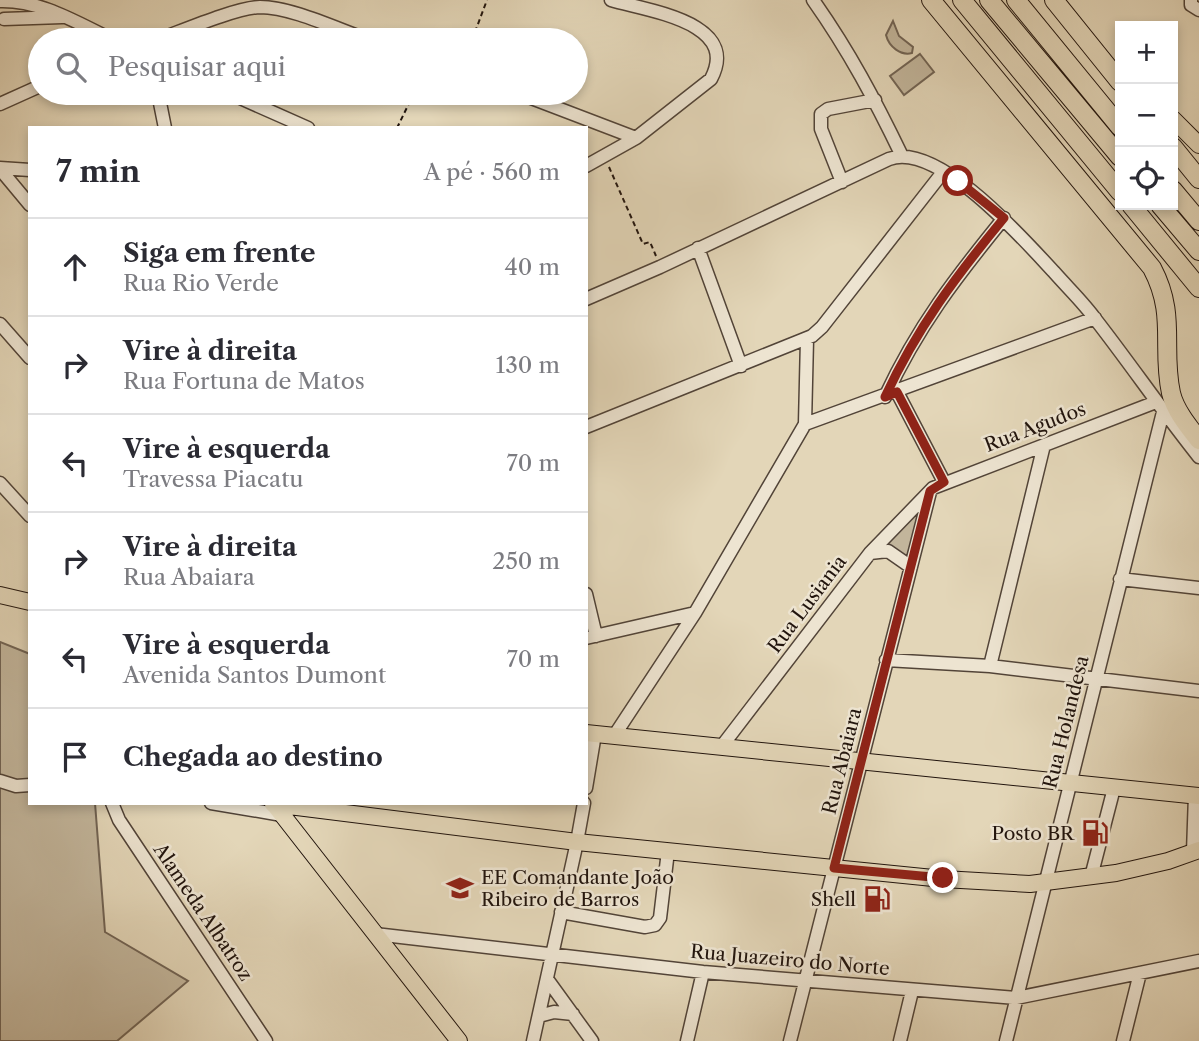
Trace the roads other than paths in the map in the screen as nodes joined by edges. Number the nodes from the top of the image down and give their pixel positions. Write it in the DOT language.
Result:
graph roads {
  1 [pos="15,0"];
  2 [pos="611,0"];
  3 [pos="813,0"];
  4 [pos="931,0"];
  5 [pos="962,0"];
  6 [pos="989,0"];
  7 [pos="1016,0"];
  8 [pos="1054,0"];
  9 [pos="1191,0"];
  10 [pos="0,1"];
  11 [pos="258,4"];
  12 [pos="1199,10"];
  13 [pos="66,17"];
  14 [pos="2,20"];
  15 [pos="88,28"];
  16 [pos="192,28"];
  17 [pos="334,28"];
  18 [pos="1082,35"];
  19 [pos="1115,62"];
  20 [pos="1115,76"];
  21 [pos="28,91"];
  22 [pos="875,100"];
  23 [pos="0,104"];
  24 [pos="160,105"];
  25 [pos="256,105"];
  26 [pos="549,105"];
  27 [pos="1115,121"];
  28 [pos="1178,124"];
  29 [pos="165,126"];
  30 [pos="303,126"];
  31 [pos="636,138"];
  32 [pos="1199,145"];
  33 [pos="1115,152"];
  34 [pos="1178,153"];
  35 [pos="902,156"];
  36 [pos="588,165"];
  37 [pos="0,168"];
  38 [pos="28,170"];
  39 [pos="943,172"];
  40 [pos="1199,179"];
  41 [pos="842,182"];
  42 [pos="1115,186"];
  43 [pos="1178,196"];
  44 [pos="28,203"];
  45 [pos="1135,210"];
  46 [pos="1164,210"];
  47 [pos="1004,218"];
  48 [pos="1199,221"];
  49 [pos="698,248"];
  50 [pos="1199,251"];
  51 [pos="1199,288"];
  52 [pos="588,298"];
  53 [pos="1095,318"];
  54 [pos="0,324"];
  55 [pos="807,339"];
  56 [pos="28,356"];
  57 [pos="741,366"];
  58 [pos="891,394"];
  59 [pos="1159,407"];
  60 [pos="805,424"];
  61 [pos="588,426"];
  62 [pos="1199,440"];
  63 [pos="1044,445"];
  64 [pos="1199,457"];
  65 [pos="944,482"];
  66 [pos="0,483"];
  67 [pos="930,491"];
  68 [pos="28,514"];
  69 [pos="870,553"];
  70 [pos="911,567"];
  71 [pos="1120,579"];
  72 [pos="1199,588"];
  73 [pos="0,595"];
  74 [pos="28,602"];
  75 [pos="588,611"];
  76 [pos="695,613"];
  77 [pos="591,637"];
  78 [pos="886,660"];
  79 [pos="990,666"];
  80 [pos="1096,679"];
  81 [pos="1199,691"];
  82 [pos="591,734"];
  83 [pos="614,736"];
  84 [pos="722,747"];
  85 [pos="862,760"];
  86 [pos="588,766"];
  87 [pos="0,781"];
  88 [pos="1071,784"];
  89 [pos="28,785"];
  90 [pos="1114,788"];
  91 [pos="1197,795"];
  92 [pos="113,805"];
  93 [pos="244,805"];
  94 [pos="584,805"];
  95 [pos="276,807"];
  96 [pos="577,842"];
  97 [pos="1196,851"];
  98 [pos="668,852"];
  99 [pos="834,868"];
  100 [pos="1091,877"];
  101 [pos="1045,883"];
  102 [pos="561,912"];
  103 [pos="375,934"];
  104 [pos="552,956"];
  105 [pos="1199,961"];
  106 [pos="703,972"];
  107 [pos="1140,973"];
  108 [pos="547,979"];
  109 [pos="805,979"];
  110 [pos="912,991"];
  111 [pos="1016,998"];
  112 [pos="573,1014"];
  113 [pos="539,1016"];
  114 [pos="266,1041"];
  115 [pos="459,1041"];
  116 [pos="533,1041"];
  117 [pos="592,1041"];
  118 [pos="687,1041"];
  119 [pos="790,1041"];
  120 [pos="900,1041"];
  121 [pos="1006,1041"];
  122 [pos="1123,1041"];
  1 -- 10 [label="street"];
  1 -- 13 [label="street"];
  1 -- 14 [label="street"];
  2 -- 31 [label="street"];
  3 -- 22 [label="street"];
  4 -- 62 [label="highway"];
  5 -- 42 [label="highway"];
  6 -- 33 [label="highway"];
  7 -- 27 [label="highway"];
  8 -- 18 [label="highway"];
  9 -- 12 [label="street"];
  11 -- 16 [label="street"];
  11 -- 17 [label="street"];
  13 -- 14 [label="street"];
  13 -- 15 [label="street"];
  18 -- 19 [label="main road"];
  18 -- 20 [label="highway"];
  21 -- 23 [label="street"];
  22 -- 35 [label="street"];
  22 -- 41 [label="street"];
  24 -- 29 [label="street"];
  25 -- 30 [label="street"];
  26 -- 31 [label="street"];
  28 -- 32 [label="main road"];
  31 -- 36 [label="street"];
  34 -- 40 [label="highway"];
  35 -- 39 [label="street"];
  35 -- 41 [label="street"];
  37 -- 38 [label="street"];
  37 -- 44 [label="street"];
  39 -- 47 [label="street"];
  39 -- 55 [label="street"];
  41 -- 49 [label="street"];
  43 -- 48 [label="highway"];
  45 -- 51 [label="highway"];
  46 -- 50 [label="highway"];
  47 -- 53 [label="street"];
  47 -- 58 [label="street"];
  49 -- 52 [label="street"];
  49 -- 57 [label="street"];
  53 -- 58 [label="street"];
  53 -- 59 [label="street"];
  54 -- 56 [label="street"];
  55 -- 57 [label="street"];
  55 -- 60 [label="street"];
  57 -- 61 [label="street"];
  58 -- 60 [label="street"];
  58 -- 65 [label="street"];
  59 -- 63 [label="street, Rua Agudos"];
  59 -- 64 [label="street"];
  59 -- 71 [label="street, Rua Holandesa"];
  60 -- 76 [label="street"];
  63 -- 65 [label="street, Rua Agudos"];
  63 -- 79 [label="street"];
  65 -- 67 [label="street, Rua Agudos"];
  66 -- 68 [label="street"];
  67 -- 69 [label="street, Rua Lusiania"];
  67 -- 70 [label="street, Rua Abaiara"];
  69 -- 70 [label="street"];
  69 -- 84 [label="street, Rua Lusiania"];
  70 -- 78 [label="street, Rua Abaiara"];
  71 -- 72 [label="street"];
  71 -- 80 [label="street, Rua Holandesa"];
  73 -- 74 [label="main road"];
  75 -- 77 [label="street"];
  76 -- 77 [label="street"];
  76 -- 83 [label="street"];
  78 -- 79 [label="street"];
  78 -- 85 [label="street, Rua Abaiara"];
  79 -- 80 [label="street"];
  80 -- 81 [label="street"];
  80 -- 88 [label="street, Rua Holandesa"];
  82 -- 83 [label="main road"];
  82 -- 86 [label="street"];
  83 -- 84 [label="main road"];
  84 -- 85 [label="main road"];
  85 -- 88 [label="main road"];
  85 -- 99 [label="street, Rua Abaiara"];
  87 -- 89 [label="street"];
  88 -- 90 [label="main road"];
  88 -- 101 [label="street, Rua Holandesa"];
  90 -- 91 [label="main road"];
  90 -- 100 [label="street"];
  91 -- 97 [label="street"];
  92 -- 114 [label="street, Alameda Albatroz"];
  93 -- 95 [label="street"];
  94 -- 96 [label="street"];
  95 -- 96 [label="main road"];
  95 -- 103 [label="main road"];
  96 -- 98 [label="main road"];
  96 -- 102 [label="street"];
  97 -- 100 [label="main road"];
  98 -- 99 [label="main road"];
  98 -- 102 [label="street"];
  99 -- 101 [label="main road"];
  99 -- 109 [label="street, Rua Abaiara"];
  100 -- 101 [label="main road"];
  101 -- 111 [label="street, Rua Holandesa"];
  102 -- 104 [label="street"];
  103 -- 104 [label="street, Rua Juazeiro do Norte"];
  103 -- 115 [label="main road"];
  104 -- 106 [label="street, Rua Juazeiro do Norte"];
  104 -- 108 [label="street"];
  105 -- 107 [label="street, Rua Juazeiro do Norte"];
  106 -- 109 [label="street, Rua Juazeiro do Norte"];
  106 -- 118 [label="street"];
  107 -- 111 [label="street, Rua Juazeiro do Norte"];
  107 -- 122 [label="street"];
  108 -- 112 [label="street"];
  108 -- 113 [label="street"];
  109 -- 110 [label="street, Rua Juazeiro do Norte"];
  109 -- 119 [label="street, Rua Abaiara"];
  110 -- 111 [label="street, Rua Juazeiro do Norte"];
  110 -- 120 [label="street"];
  111 -- 121 [label="street, Rua Holandesa"];
  112 -- 113 [label="street"];
  112 -- 117 [label="street"];
  113 -- 116 [label="street"];
}
